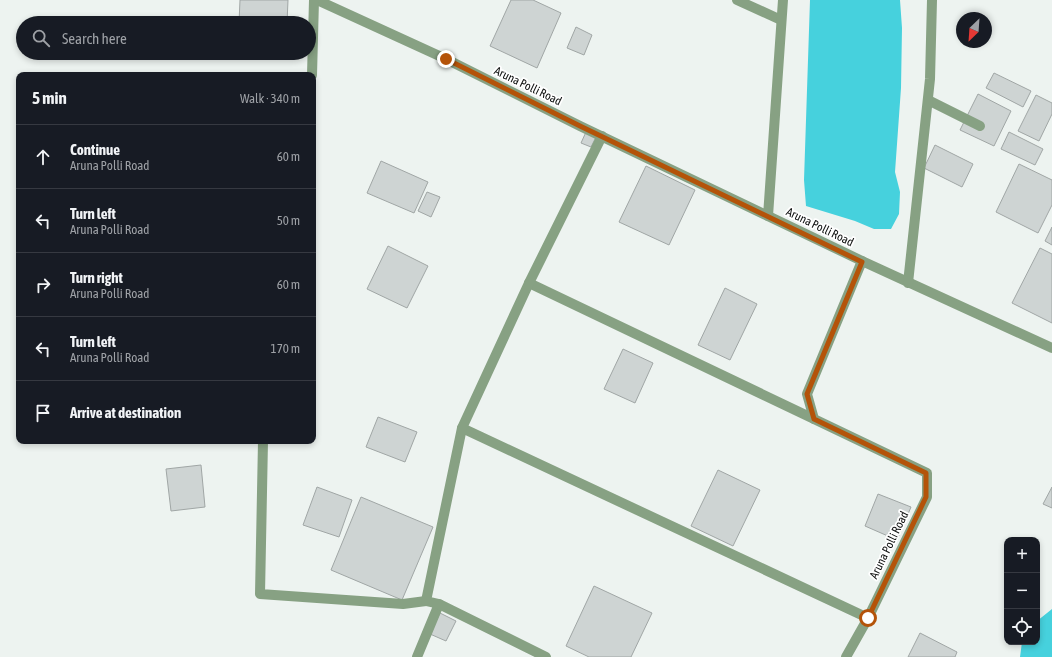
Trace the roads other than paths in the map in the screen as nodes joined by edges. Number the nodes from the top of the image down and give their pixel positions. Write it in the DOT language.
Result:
graph roads {
  1 [pos="316,0"];
  2 [pos="737,0"];
  3 [pos="783,0"];
  4 [pos="932,0"];
  5 [pos="315,16"];
  6 [pos="781,20"];
  7 [pos="313,60"];
  8 [pos="312,72"];
  9 [pos="928,100"];
  10 [pos="980,126"];
  11 [pos="602,136"];
  12 [pos="768,216"];
  13 [pos="862,262"];
  14 [pos="529,283"];
  15 [pos="908,283"];
  16 [pos="1052,348"];
  17 [pos="814,419"];
  18 [pos="462,428"];
  19 [pos="262,444"];
  20 [pos="426,601"];
  21 [pos="439,604"];
  22 [pos="868,618"];
  23 [pos="417,657"];
  24 [pos="546,657"];
  25 [pos="846,657"];
  1 -- 5 [label="street"];
  1 -- 11 [label="street, Aruna Polli Road"];
  2 -- 6 [label="street"];
  3 -- 6 [label="street"];
  4 -- 9 [label="street"];
  6 -- 12 [label="street"];
  7 -- 8 [label="street"];
  9 -- 10 [label="street"];
  9 -- 15 [label="street"];
  11 -- 12 [label="street, Aruna Polli Road"];
  11 -- 14 [label="street"];
  12 -- 13 [label="street, Aruna Polli Road"];
  13 -- 15 [label="street"];
  13 -- 17 [label="street, Aruna Polli Road"];
  14 -- 17 [label="street"];
  14 -- 18 [label="street"];
  15 -- 16 [label="street"];
  17 -- 22 [label="street, Aruna Polli Road"];
  18 -- 20 [label="street"];
  18 -- 22 [label="street"];
  19 -- 20 [label="street"];
  20 -- 21 [label="street"];
  21 -- 23 [label="street"];
  21 -- 24 [label="street"];
  22 -- 25 [label="street, Aruna Polli Road"];
}
